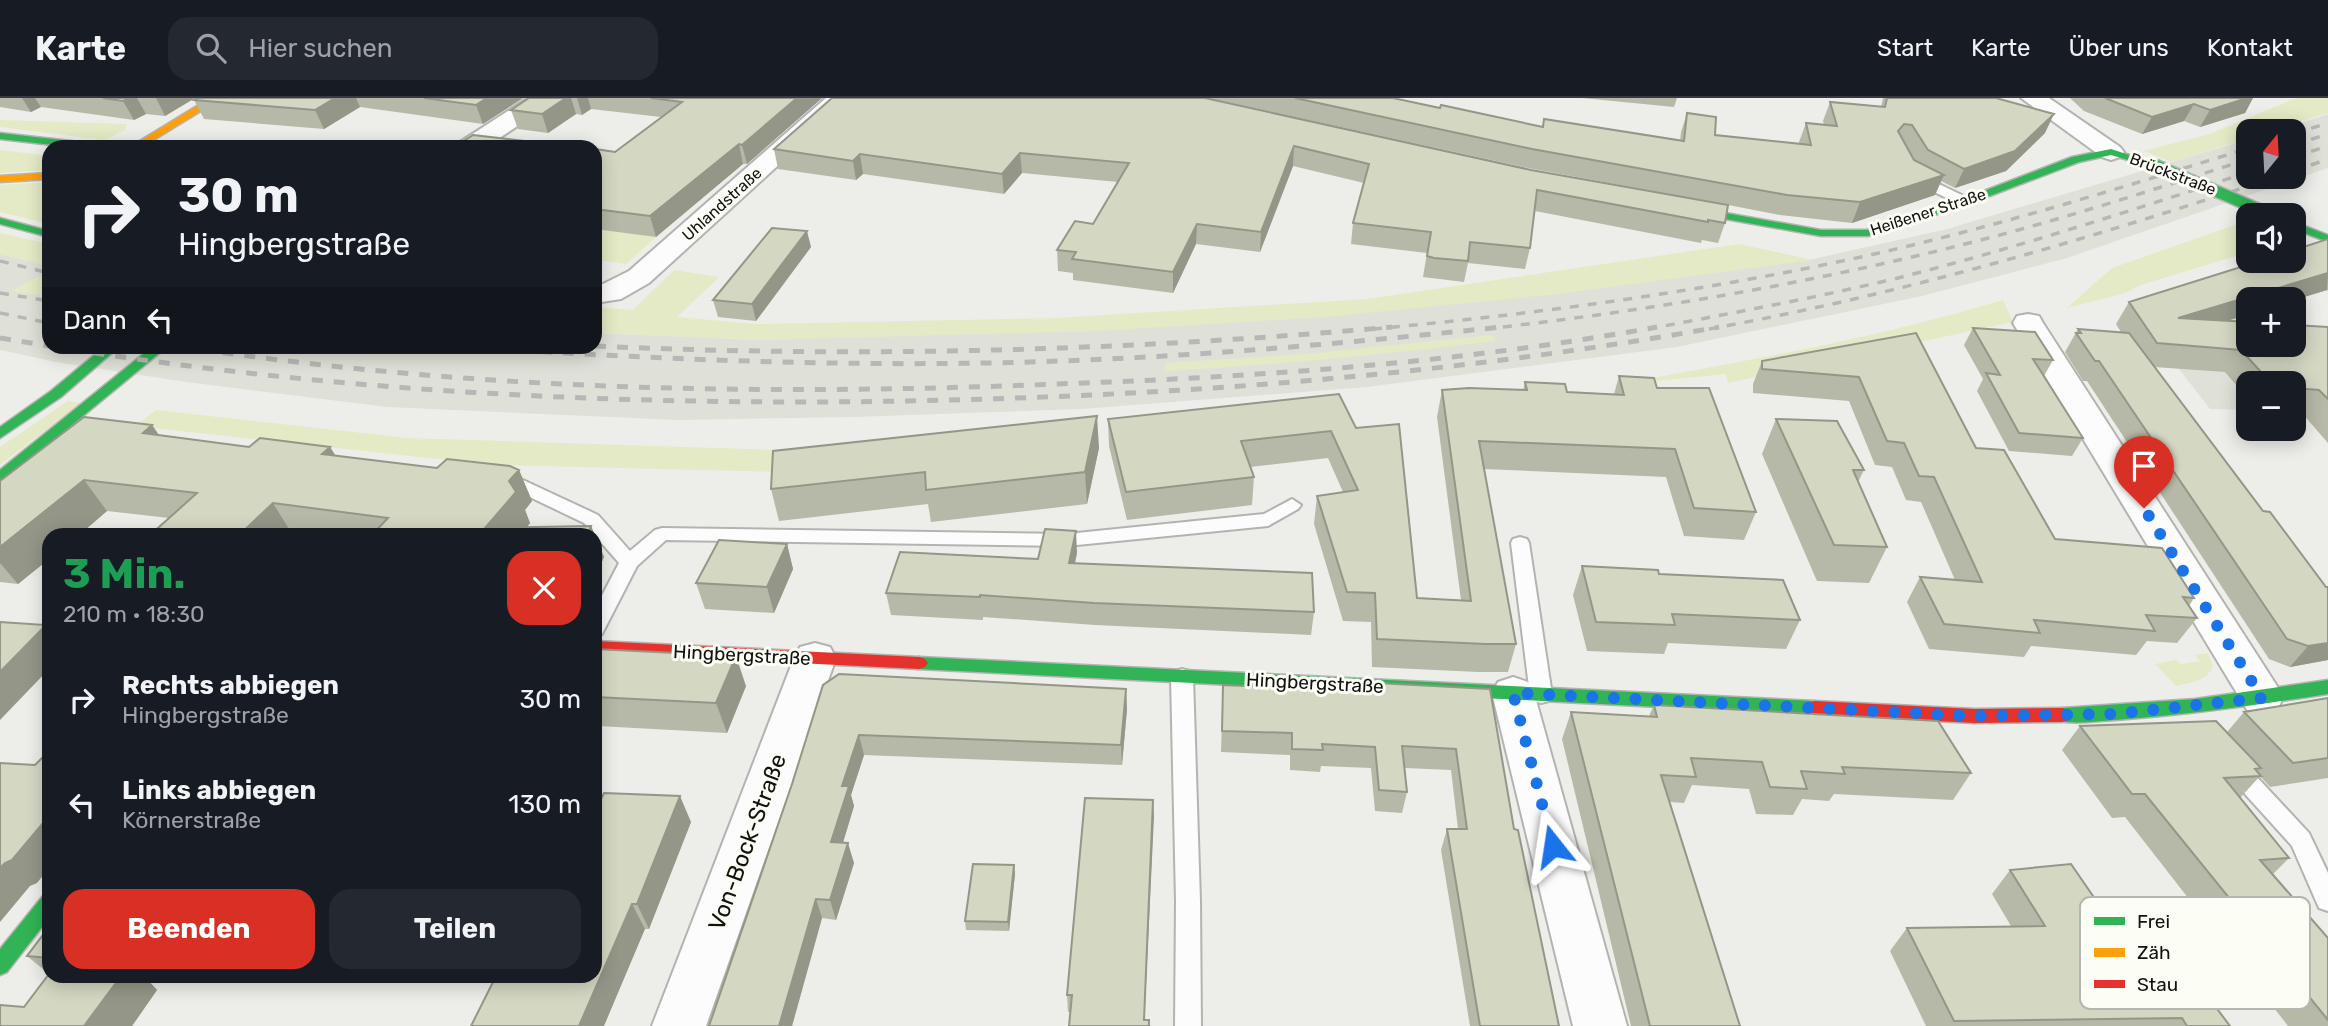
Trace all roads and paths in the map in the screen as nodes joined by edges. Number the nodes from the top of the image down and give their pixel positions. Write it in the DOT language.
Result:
graph roads {
  1 [pos="217,98"];
  2 [pos="544,98"];
  3 [pos="840,98"];
  4 [pos="2033,98"];
  5 [pos="0,136"];
  6 [pos="147,140"];
  7 [pos="480,140"];
  8 [pos="42,141"];
  9 [pos="2111,152"];
  10 [pos="1908,170"];
  11 [pos="42,177"];
  12 [pos="0,180"];
  13 [pos="1965,202"];
  14 [pos="2244,203"];
  15 [pos="1655,204"];
  16 [pos="0,221"];
  17 [pos="2306,230"];
  18 [pos="42,232"];
  19 [pos="2328,240"];
  20 [pos="2306,247"];
  21 [pos="602,293"];
  22 [pos="2028,323"];
  23 [pos="104,354"];
  24 [pos="152,354"];
  25 [pos="0,434"];
  26 [pos="0,477"];
  27 [pos="490,481"];
  28 [pos="1292,505"];
  29 [pos="599,528"];
  30 [pos="602,531"];
  31 [pos="1520,543"];
  32 [pos="629,562"];
  33 [pos="602,615"];
  34 [pos="602,647"];
  35 [pos="815,659"];
  36 [pos="1182,677"];
  37 [pos="2328,687"];
  38 [pos="1527,694"];
  39 [pos="2262,698"];
  40 [pos="2179,707"];
  41 [pos="2197,727"];
  42 [pos="2216,747"];
  43 [pos="2328,900"];
  44 [pos="42,912"];
  45 [pos="0,965"];
  46 [pos="679,1026"];
  47 [pos="1188,1026"];
  48 [pos="1600,1026"];
  1 -- 6 [label="street"];
  2 -- 7 [label="street"];
  3 -- 21 [label="street, Uhlandstraße"];
  4 -- 9 [label="street"];
  5 -- 8 [label="street"];
  9 -- 13 [label="street, Heißener Straße"];
  9 -- 14 [label="street, Brückstraße, bridge"];
  10 -- 13 [label="lane"];
  11 -- 12 [label="street"];
  13 -- 15 [label="street, Heißener Straße"];
  16 -- 18 [label="street"];
  17 -- 19 [label="street"];
  19 -- 20 [label="street"];
  22 -- 39 [label="street"];
  23 -- 25 [label="street"];
  24 -- 26 [label="street"];
  27 -- 29 [label="lane"];
  28 -- 32 [label="lane"];
  30 -- 32 [label="lane"];
  31 -- 38 [label="lane"];
  32 -- 33 [label="lane"];
  34 -- 35 [label="street, Hingbergstraße"];
  35 -- 36 [label="street, Hingbergstraße"];
  35 -- 46 [label="street, Von-Bock-Straße"];
  36 -- 38 [label="street, Hingbergstraße"];
  36 -- 47 [label="lane"];
  37 -- 39 [label="street, Hingbergstraße"];
  38 -- 40 [label="street, Hingbergstraße"];
  38 -- 48 [label="street"];
  39 -- 40 [label="street, Hingbergstraße"];
  40 -- 41 [label="lane"];
  42 -- 43 [label="lane"];
  44 -- 45 [label="street"];
}
